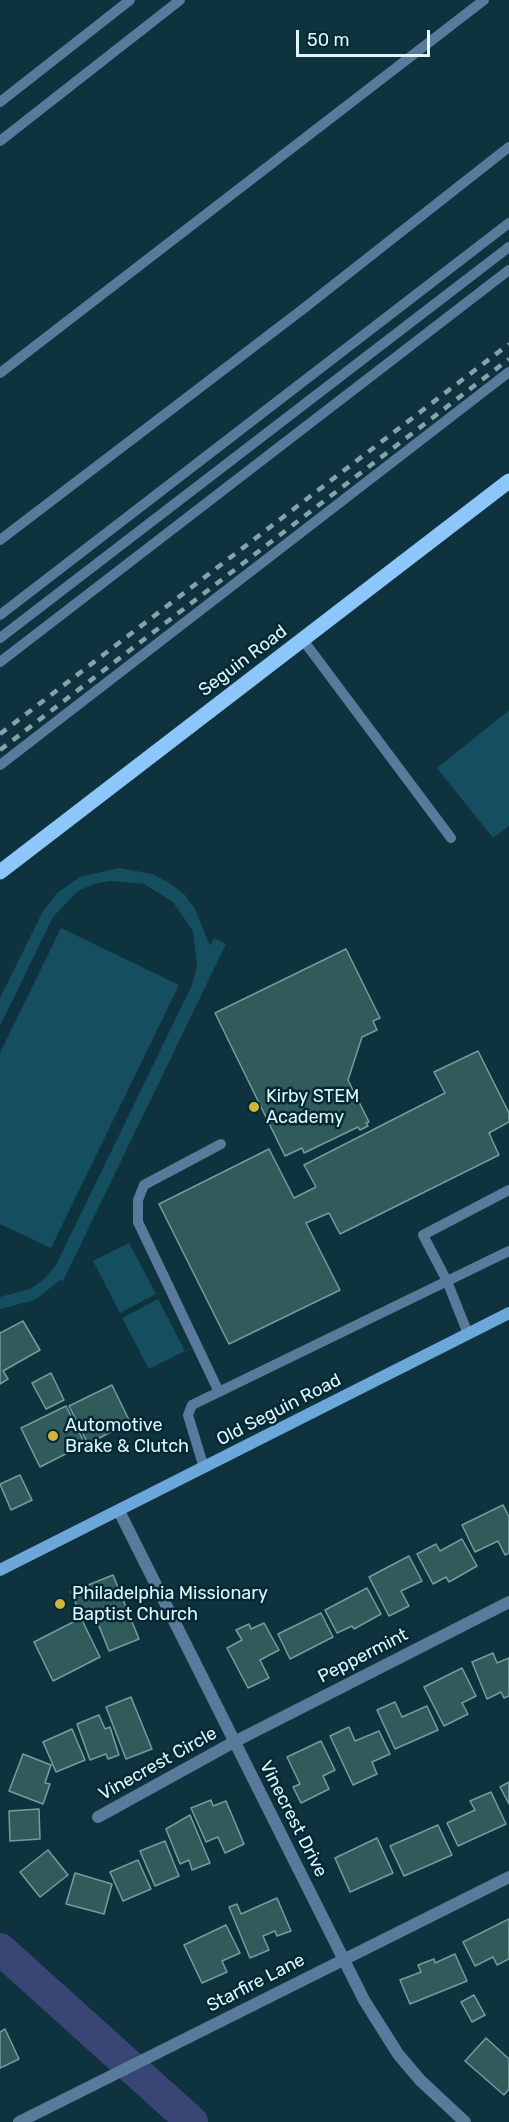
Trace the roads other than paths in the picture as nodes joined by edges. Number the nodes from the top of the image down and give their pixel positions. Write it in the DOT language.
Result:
graph roads {
  1 [pos="130,0"];
  2 [pos="180,0"];
  3 [pos="484,0"];
  4 [pos="0,102"];
  5 [pos="0,141"];
  6 [pos="509,147"];
  7 [pos="509,223"];
  8 [pos="509,247"];
  9 [pos="509,270"];
  10 [pos="509,372"];
  11 [pos="0,373"];
  12 [pos="509,481"];
  13 [pos="0,540"];
  14 [pos="0,615"];
  15 [pos="0,638"];
  16 [pos="303,640"];
  17 [pos="0,662"];
  18 [pos="0,765"];
  19 [pos="451,838"];
  20 [pos="0,872"];
  21 [pos="220,1144"];
  22 [pos="509,1190"];
  23 [pos="509,1251"];
  24 [pos="447,1281"];
  25 [pos="509,1313"];
  26 [pos="468,1334"];
  27 [pos="219,1392"];
  28 [pos="204,1468"];
  29 [pos="119,1511"];
  30 [pos="2,1569"];
  31 [pos="509,1602"];
  32 [pos="234,1742"];
  33 [pos="98,1817"];
  34 [pos="509,1877"];
  35 [pos="344,1959"];
  36 [pos="19,2122"];
  37 [pos="465,2122"];
  1 -- 4 [label="lane"];
  2 -- 5 [label="lane"];
  3 -- 11 [label="lane"];
  6 -- 13 [label="lane"];
  7 -- 14 [label="lane"];
  8 -- 15 [label="lane"];
  9 -- 17 [label="lane"];
  10 -- 18 [label="lane"];
  12 -- 16 [label="main road, Seguin Road"];
  16 -- 19 [label="lane"];
  16 -- 20 [label="main road, Seguin Road"];
  21 -- 27 [label="lane"];
  22 -- 24 [label="lane"];
  23 -- 24 [label="lane"];
  24 -- 26 [label="lane"];
  24 -- 27 [label="lane"];
  25 -- 26 [label="street, Old Seguin Road"];
  26 -- 28 [label="street, Old Seguin Road"];
  27 -- 28 [label="lane"];
  28 -- 29 [label="street, Old Seguin Road"];
  29 -- 30 [label="street, Old Seguin Road"];
  29 -- 32 [label="street, Vinecrest Drive"];
  31 -- 32 [label="street, Peppermint"];
  32 -- 33 [label="street, Vinecrest Circle"];
  32 -- 35 [label="street, Vinecrest Drive"];
  34 -- 35 [label="street, Starfire Lane"];
  35 -- 36 [label="street, Starfire Lane"];
  35 -- 37 [label="street, Vinecrest Drive"];
}
